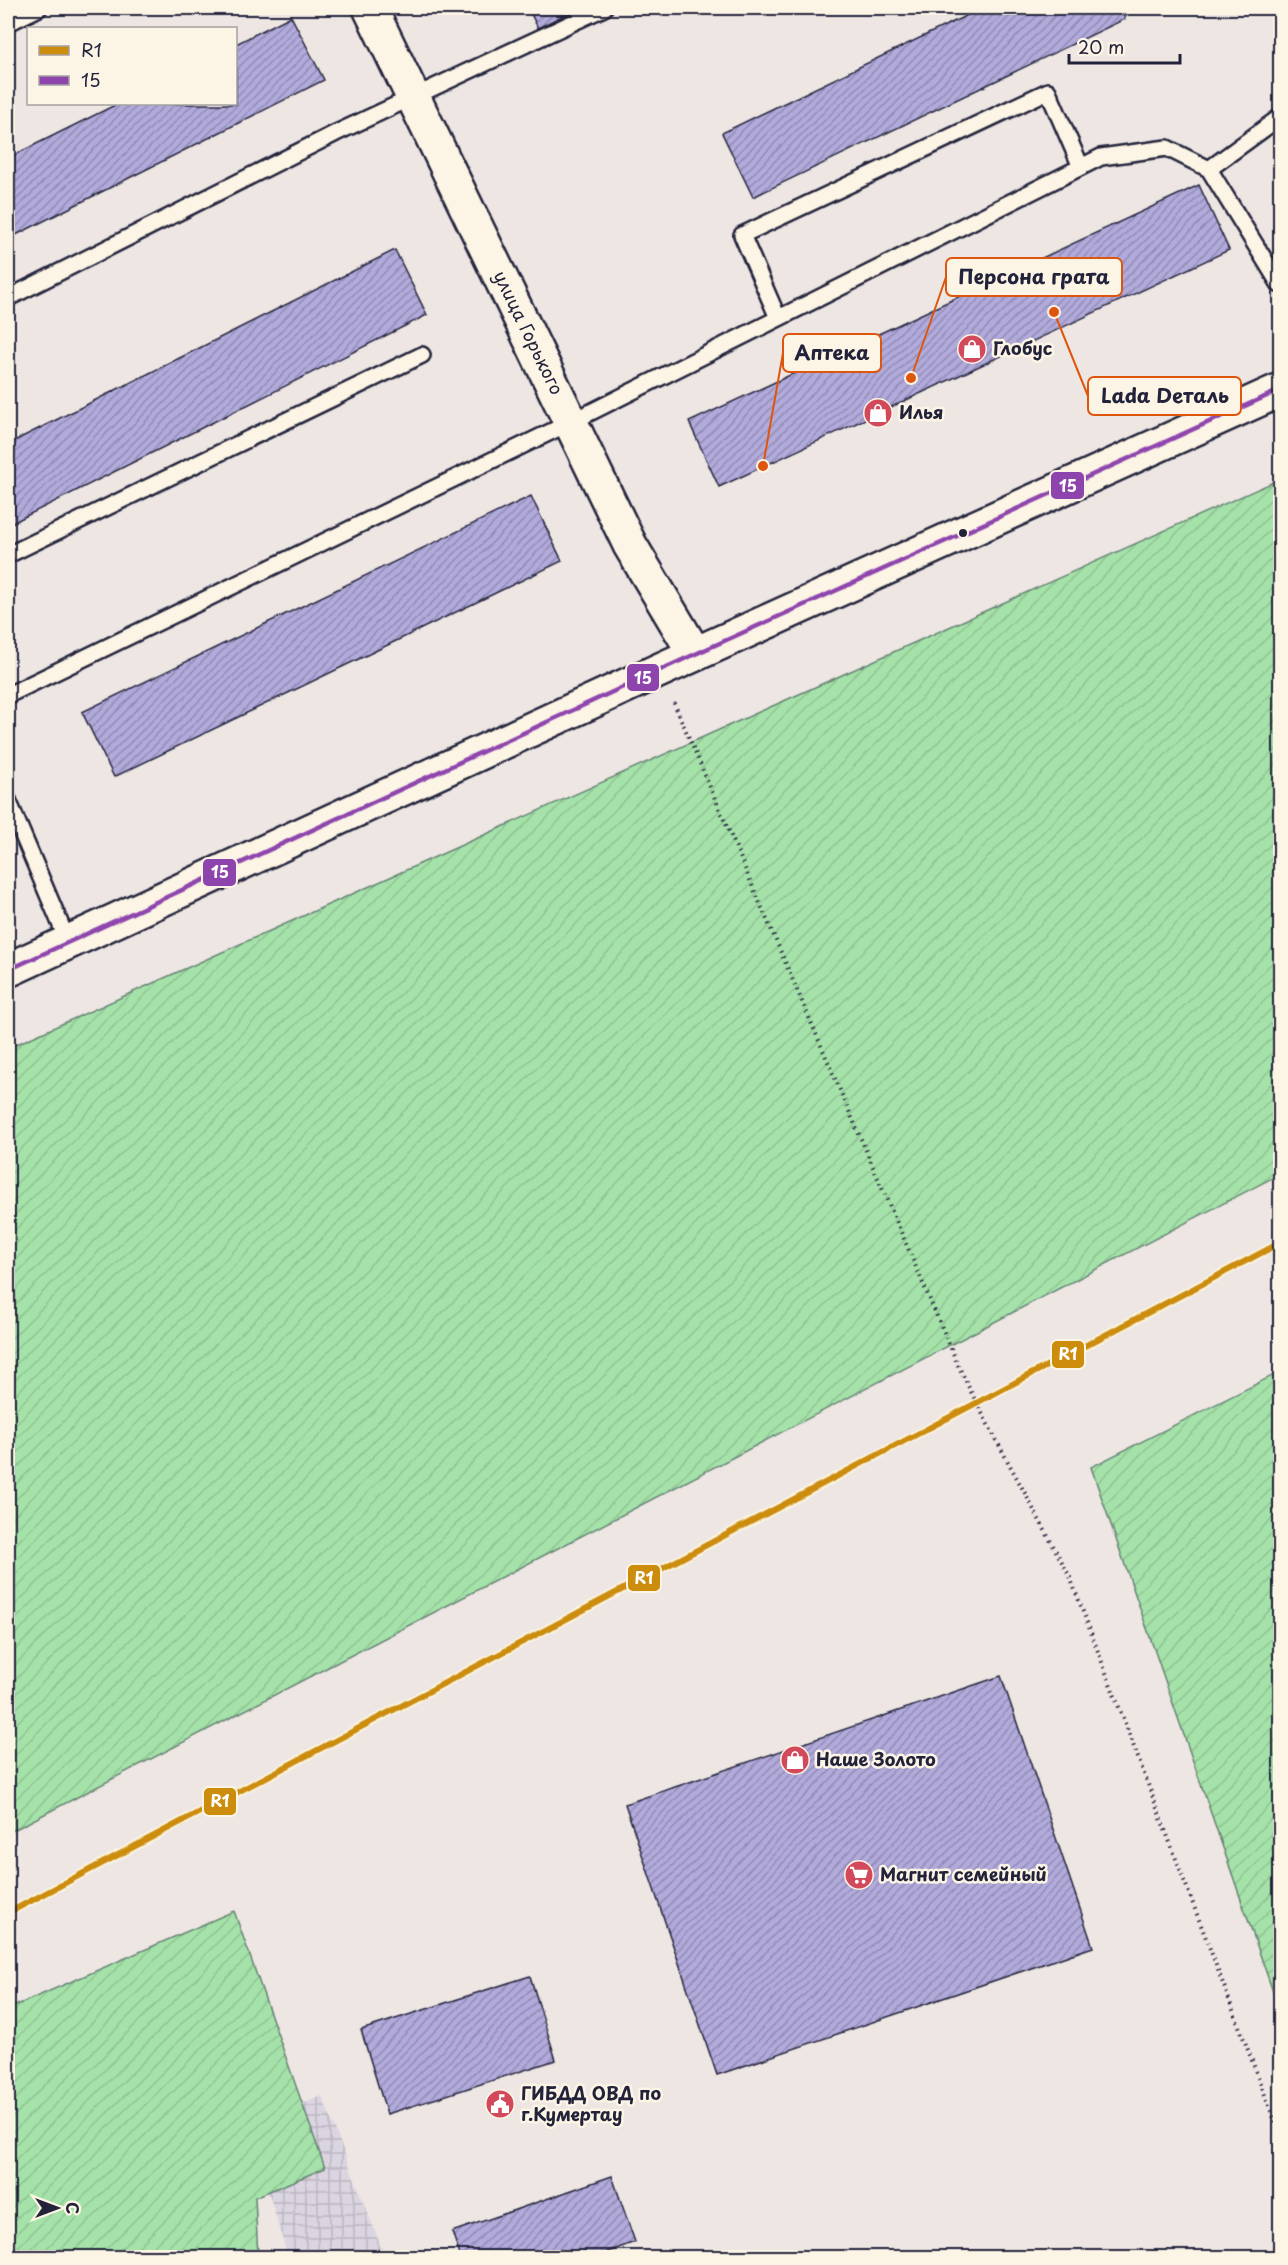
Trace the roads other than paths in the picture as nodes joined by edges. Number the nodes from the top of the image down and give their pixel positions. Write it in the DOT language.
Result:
graph roads {
  1 [pos="39,8"];
  2 [pos="370,8"];
  3 [pos="604,8"];
  4 [pos="8,23"];
  5 [pos="413,97"];
  6 [pos="1281,117"];
  7 [pos="1081,167"];
  8 [pos="1209,170"];
  9 [pos="1281,285"];
  10 [pos="8,298"];
  11 [pos="778,318"];
  12 [pos="422,355"];
  13 [pos="1281,390"];
  14 [pos="571,422"];
  15 [pos="8,555"];
  16 [pos="695,654"];
  17 [pos="8,695"];
  18 [pos="8,800"];
  19 [pos="68,942"];
  20 [pos="8,970"];
  1 -- 4 [label="lane"];
  2 -- 5 [label="main road, улица Горького"];
  3 -- 5 [label="lane"];
  5 -- 10 [label="lane"];
  5 -- 14 [label="main road, улица Горького"];
  6 -- 8 [label="lane"];
  7 -- 8 [label="lane"];
  7 -- 11 [label="lane"];
  7 -- 11 [label="lane"];
  8 -- 9 [label="lane"];
  11 -- 14 [label="lane"];
  12 -- 15 [label="lane"];
  13 -- 16 [label="main road"];
  14 -- 16 [label="main road, улица Горького"];
  14 -- 17 [label="lane"];
  16 -- 19 [label="main road"];
  18 -- 19 [label="lane"];
  19 -- 20 [label="main road"];
}
